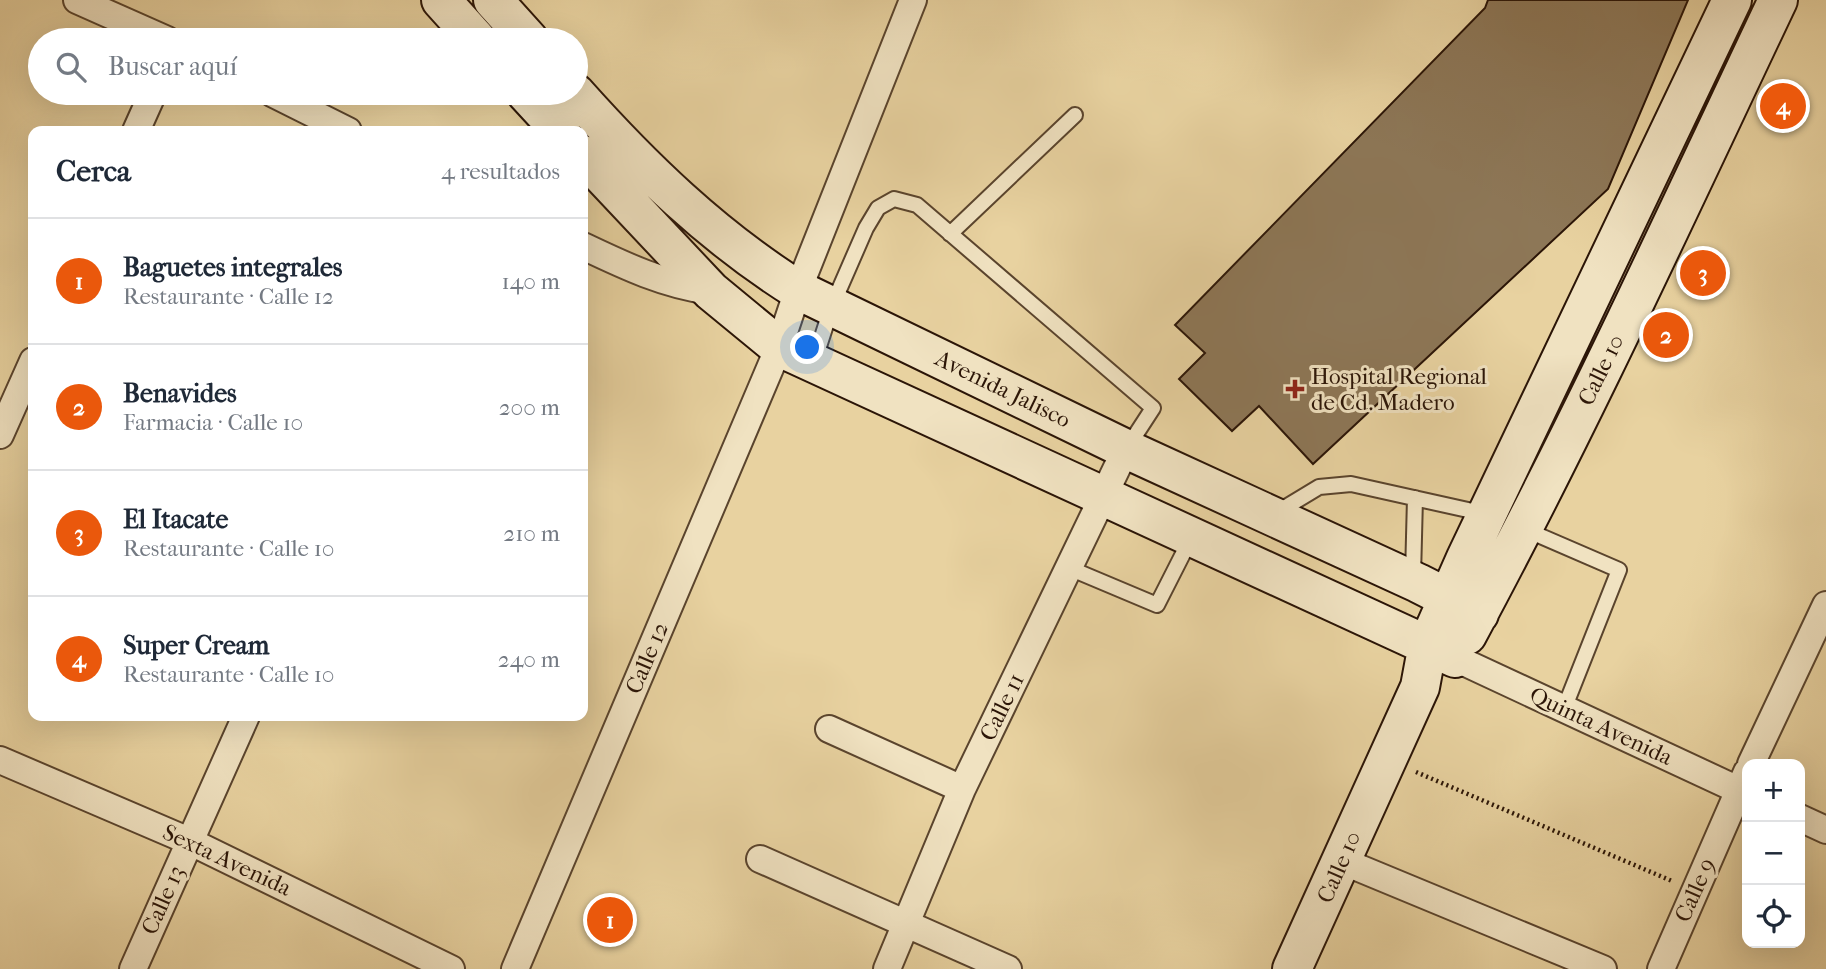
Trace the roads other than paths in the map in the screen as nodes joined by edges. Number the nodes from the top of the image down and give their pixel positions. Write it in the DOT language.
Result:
graph roads {
  1 [pos="78,0"];
  2 [pos="440,0"];
  3 [pos="493,0"];
  4 [pos="914,0"];
  5 [pos="1732,0"];
  6 [pos="1778,0"];
  7 [pos="140,28"];
  8 [pos="466,28"];
  9 [pos="518,28"];
  10 [pos="148,105"];
  11 [pos="296,105"];
  12 [pos="537,105"];
  13 [pos="586,105"];
  14 [pos="1075,115"];
  15 [pos="138,126"];
  16 [pos="338,126"];
  17 [pos="556,126"];
  18 [pos="588,160"];
  19 [pos="950,234"];
  20 [pos="588,248"];
  21 [pos="1603,270"];
  22 [pos="798,290"];
  23 [pos="1641,290"];
  24 [pos="711,291"];
  25 [pos="832,306"];
  26 [pos="779,347"];
  27 [pos="814,363"];
  28 [pos="28,372"];
  29 [pos="0,435"];
  30 [pos="1126,449"];
  31 [pos="1104,495"];
  32 [pos="1415,498"];
  33 [pos="1487,514"];
  34 [pos="1272,515"];
  35 [pos="1524,529"];
  36 [pos="1192,536"];
  37 [pos="1069,568"];
  38 [pos="1413,581"];
  39 [pos="1826,605"];
  40 [pos="1463,606"];
  41 [pos="1441,651"];
  42 [pos="1564,709"];
  43 [pos="244,721"];
  44 [pos="829,729"];
  45 [pos="1753,759"];
  46 [pos="0,760"];
  47 [pos="1742,785"];
  48 [pos="962,789"];
  49 [pos="1742,790"];
  50 [pos="1805,820"];
  51 [pos="1826,830"];
  52 [pos="189,841"];
  53 [pos="760,859"];
  54 [pos="1342,861"];
  55 [pos="905,924"];
  56 [pos="132,969"];
  57 [pos="451,969"];
  58 [pos="514,969"];
  59 [pos="887,969"];
  60 [pos="1008,969"];
  61 [pos="1292,969"];
  62 [pos="1603,969"];
  63 [pos="1661,969"];
  1 -- 7 [label="street"];
  2 -- 8 [label="main road"];
  3 -- 9 [label="main road"];
  4 -- 22 [label="street, Calle 12"];
  5 -- 21 [label="main road, Calle 10"];
  6 -- 23 [label="main road, Calle 10"];
  10 -- 15 [label="street"];
  11 -- 16 [label="street"];
  12 -- 17 [label="main road"];
  13 -- 22 [label="main road, Avenida Jalisco"];
  14 -- 19 [label="lane"];
  18 -- 24 [label="main road"];
  19 -- 25 [label="lane"];
  19 -- 30 [label="lane"];
  20 -- 24 [label="street"];
  21 -- 23 [label="main road"];
  21 -- 33 [label="main road, Calle 10"];
  22 -- 25 [label="main road, Avenida Jalisco"];
  22 -- 26 [label="street, Calle 12"];
  23 -- 35 [label="main road, Calle 10"];
  24 -- 26 [label="main road"];
  25 -- 27 [label="lane"];
  25 -- 30 [label="main road, Avenida Jalisco"];
  26 -- 27 [label="main road"];
  26 -- 58 [label="street, Calle 12"];
  27 -- 31 [label="main road"];
  28 -- 29 [label="street"];
  30 -- 31 [label="street, Calle 11"];
  30 -- 34 [label="main road, Avenida Jalisco"];
  31 -- 36 [label="main road"];
  31 -- 37 [label="street, Calle 11"];
  32 -- 33 [label="lane"];
  32 -- 34 [label="lane"];
  32 -- 38 [label="lane"];
  33 -- 40 [label="main road, Calle 10"];
  34 -- 38 [label="main road, Avenida Jalisco"];
  35 -- 40 [label="main road, Calle 10"];
  35 -- 42 [label="lane"];
  36 -- 37 [label="lane"];
  36 -- 41 [label="main road"];
  37 -- 48 [label="street, Calle 11"];
  38 -- 40 [label="main road, Avenida Jalisco"];
  39 -- 45 [label="street"];
  40 -- 41 [label="main road, Calle 10"];
  41 -- 42 [label="street, Quinta Avenida"];
  41 -- 54 [label="main road, Calle 10"];
  42 -- 47 [label="street, Quinta Avenida"];
  43 -- 52 [label="street, Calle 13"];
  44 -- 48 [label="street"];
  46 -- 52 [label="street, Sexta Avenida"];
  48 -- 55 [label="street, Calle 11"];
  49 -- 63 [label="street, Calle 9"];
  50 -- 51 [label="street"];
  52 -- 56 [label="street, Calle 13"];
  52 -- 57 [label="street, Sexta Avenida"];
  53 -- 55 [label="street"];
  54 -- 61 [label="main road, Calle 10"];
  54 -- 62 [label="street"];
  55 -- 59 [label="street, Calle 11"];
  55 -- 60 [label="street"];
}
